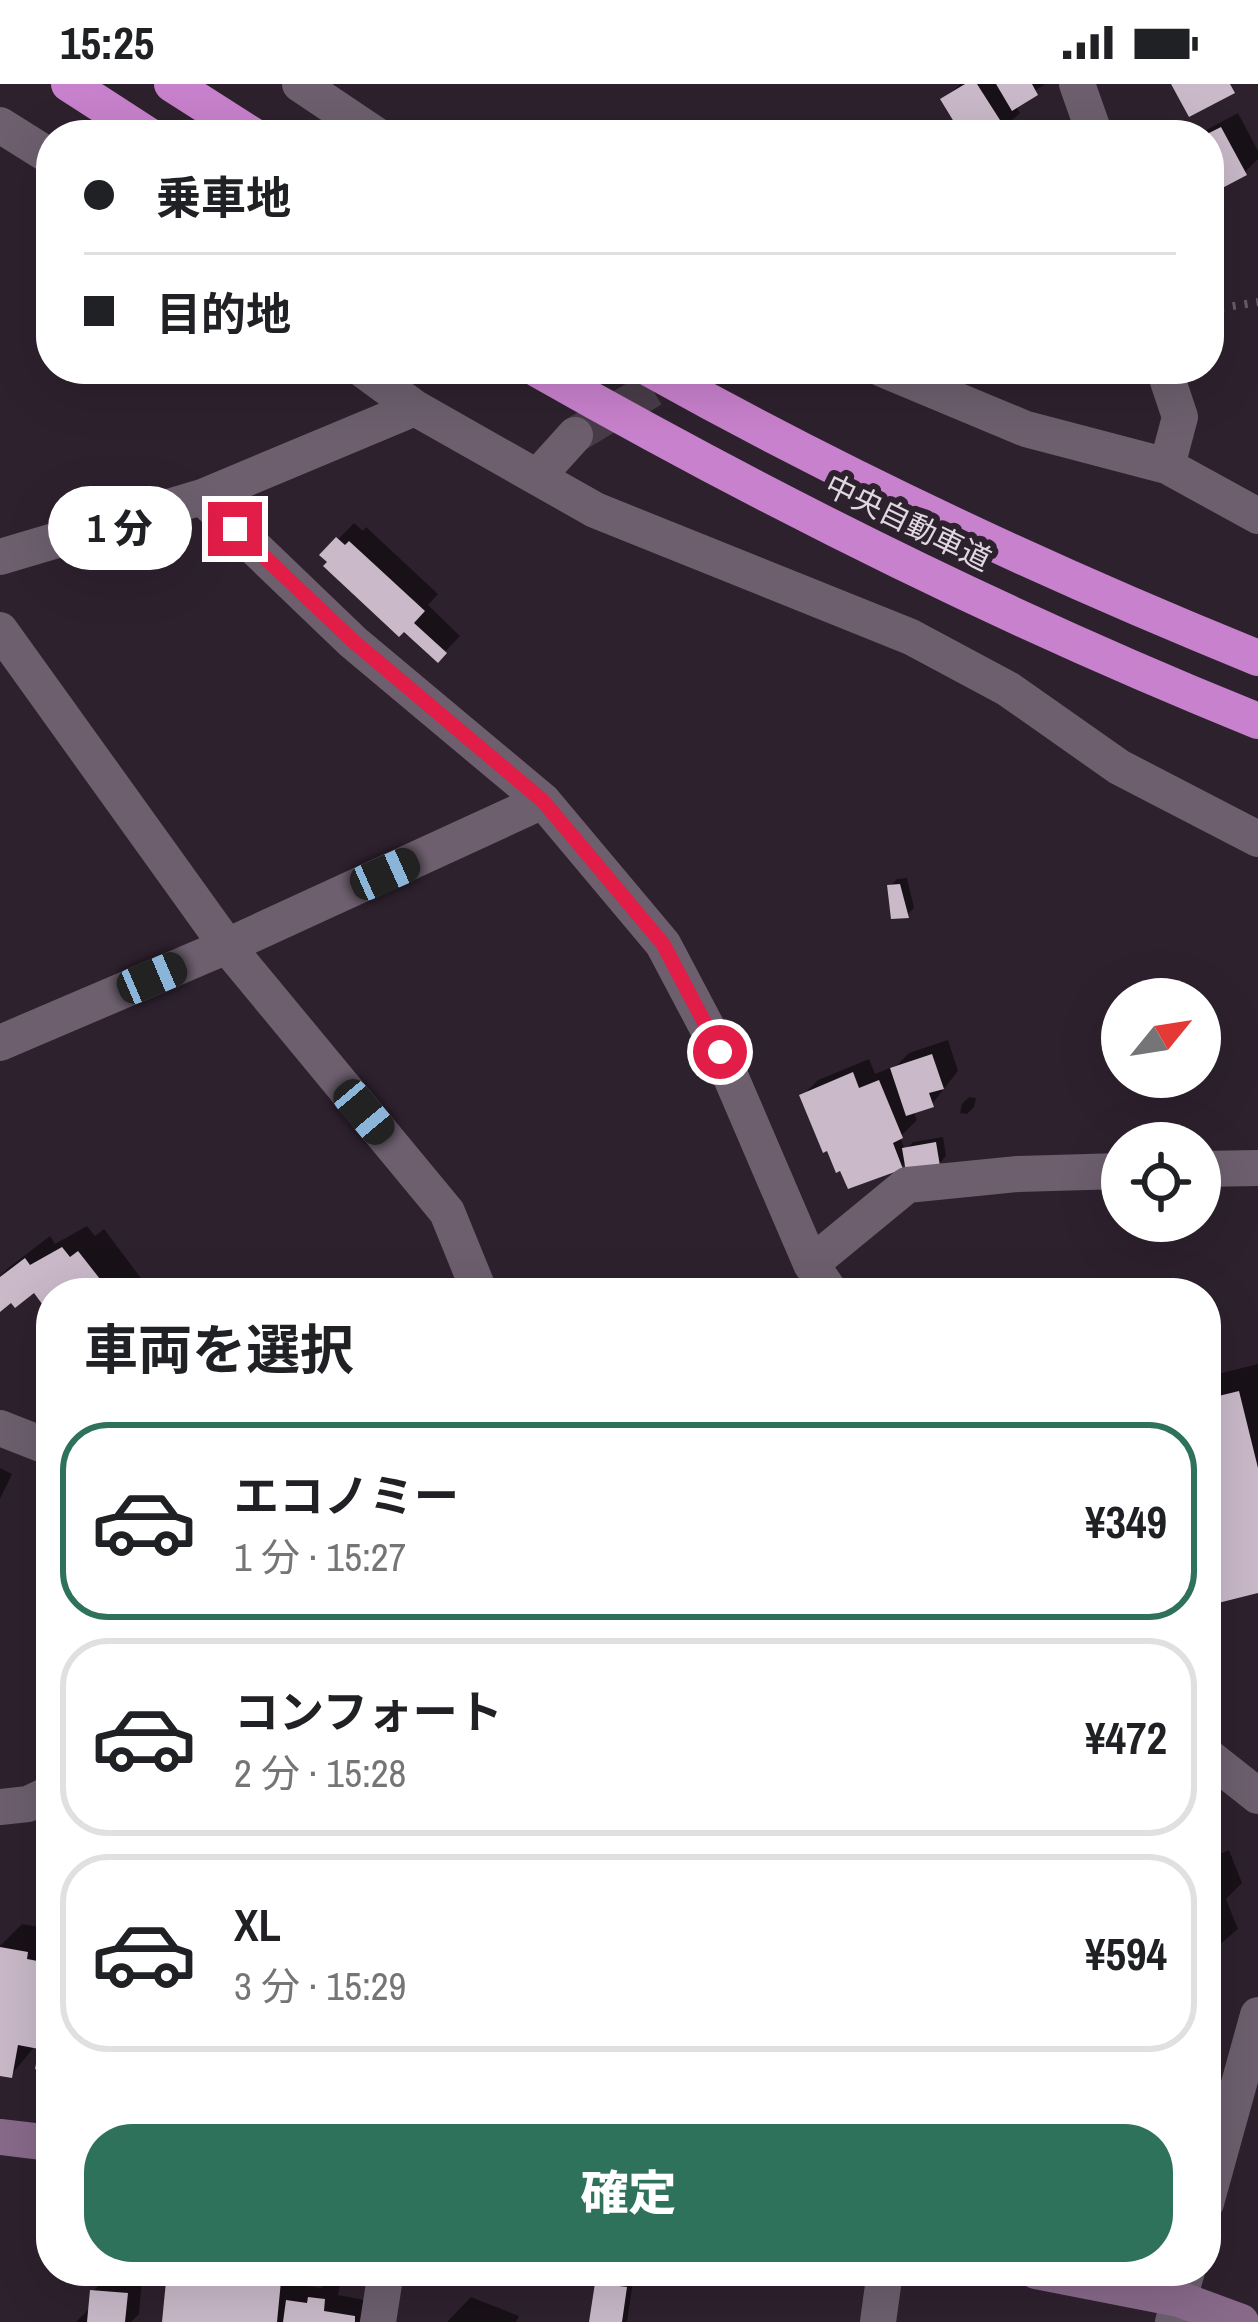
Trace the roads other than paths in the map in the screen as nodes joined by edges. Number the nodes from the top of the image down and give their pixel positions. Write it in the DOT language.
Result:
graph roads {
  1 [pos="69,84"];
  2 [pos="172,84"];
  3 [pos="301,84"];
  4 [pos="1077,84"];
  5 [pos="125,120"];
  6 [pos="228,120"];
  7 [pos="354,120"];
  8 [pos="1089,120"];
  9 [pos="0,125"];
  10 [pos="36,148"];
  11 [pos="382,384"];
  12 [pos="563,384"];
  13 [pos="679,384"];
  14 [pos="918,384"];
  15 [pos="1169,384"];
  16 [pos="415,408"];
  17 [pos="575,435"];
  18 [pos="1167,466"];
  19 [pos="538,476"];
  20 [pos="202,497"];
  21 [pos="1258,516"];
  22 [pos="0,557"];
  23 [pos="0,630"];
  24 [pos="1258,658"];
  25 [pos="1258,721"];
  26 [pos="543,801"];
  27 [pos="1258,838"];
  28 [pos="227,946"];
  29 [pos="0,1043"];
  30 [pos="1258,1168"];
  31 [pos="1221,1169"];
  32 [pos="1101,1172"];
  33 [pos="474,1278"];
  34 [pos="821,1278"];
  35 [pos="822,1278"];
  36 [pos="0,1428"];
  37 [pos="36,1442"];
  38 [pos="1221,1767"];
  39 [pos="1258,1796"];
  40 [pos="36,1800"];
  41 [pos="0,1807"];
  42 [pos="1258,2015"];
  43 [pos="0,2137"];
  44 [pos="36,2141"];
  45 [pos="1221,2149"];
  46 [pos="384,2286"];
  47 [pos="883,2286"];
  48 [pos="1119,2286"];
  49 [pos="1180,2297"];
  50 [pos="378,2322"];
  51 [pos="878,2322"];
  52 [pos="1241,2322"];
  1 -- 5 [label="highway"];
  2 -- 6 [label="highway"];
  3 -- 7 [label="street"];
  4 -- 8 [label="street"];
  9 -- 10 [label="street"];
  11 -- 16 [label="street"];
  12 -- 25 [label="highway, 中央自動車道"];
  13 -- 24 [label="highway, 中央自動車道"];
  14 -- 18 [label="street"];
  15 -- 18 [label="street"];
  16 -- 19 [label="street"];
  16 -- 20 [label="street"];
  17 -- 19 [label="street"];
  18 -- 21 [label="street"];
  19 -- 27 [label="street"];
  20 -- 22 [label="street"];
  20 -- 26 [label="street"];
  23 -- 28 [label="street"];
  26 -- 28 [label="street"];
  26 -- 34 [label="street"];
  28 -- 29 [label="street"];
  28 -- 33 [label="street"];
  30 -- 31 [label="street"];
  32 -- 35 [label="street"];
  36 -- 37 [label="street"];
  38 -- 39 [label="street"];
  40 -- 41 [label="street"];
  42 -- 45 [label="street"];
  43 -- 44 [label="street"];
  46 -- 50 [label="street"];
  47 -- 51 [label="street"];
  48 -- 49 [label="street"];
  49 -- 52 [label="street"];
}
